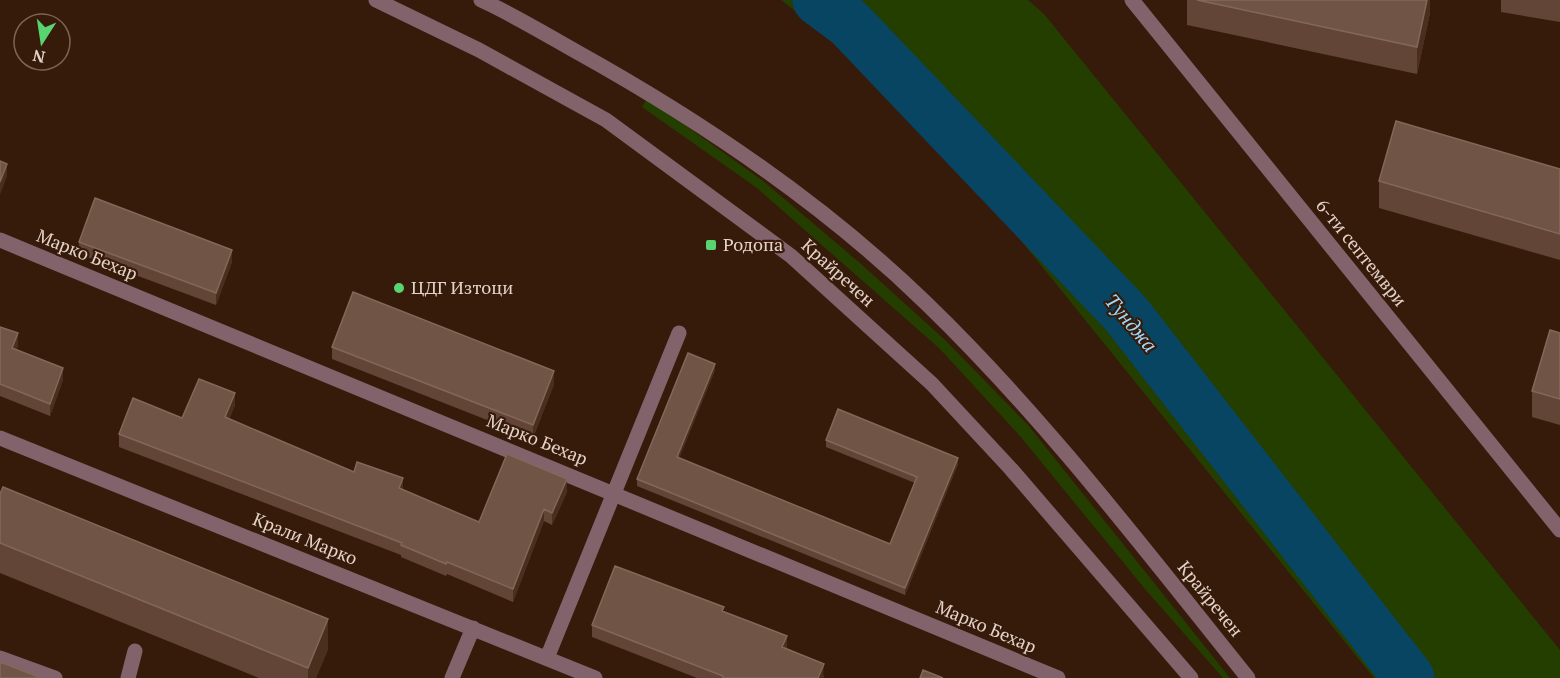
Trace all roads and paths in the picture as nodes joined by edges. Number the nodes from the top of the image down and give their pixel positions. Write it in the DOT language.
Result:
graph roads {
  1 [pos="376,0"];
  2 [pos="481,0"];
  3 [pos="1132,0"];
  4 [pos="0,240"];
  5 [pos="680,333"];
  6 [pos="0,438"];
  7 [pos="613,492"];
  8 [pos="1560,530"];
  9 [pos="473,628"];
  10 [pos="135,651"];
  11 [pos="0,658"];
  12 [pos="547,658"];
  13 [pos="55,678"];
  14 [pos="128,678"];
  15 [pos="452,678"];
  16 [pos="595,678"];
  17 [pos="1058,678"];
  18 [pos="1191,678"];
  19 [pos="1248,678"];
  1 -- 18 [label="street, Крайречен"];
  2 -- 19 [label="street, Крайречен"];
  3 -- 8 [label="street, 6-ти септември"];
  4 -- 7 [label="street, Марко Бехар"];
  5 -- 7 [label="street"];
  6 -- 9 [label="street, Крали Марко"];
  7 -- 12 [label="street"];
  7 -- 17 [label="street, Марко Бехар"];
  9 -- 12 [label="street, Крали Марко"];
  9 -- 15 [label="street"];
  10 -- 14 [label="street"];
  11 -- 13 [label="street"];
  12 -- 16 [label="street, Крали Марко"];
}
